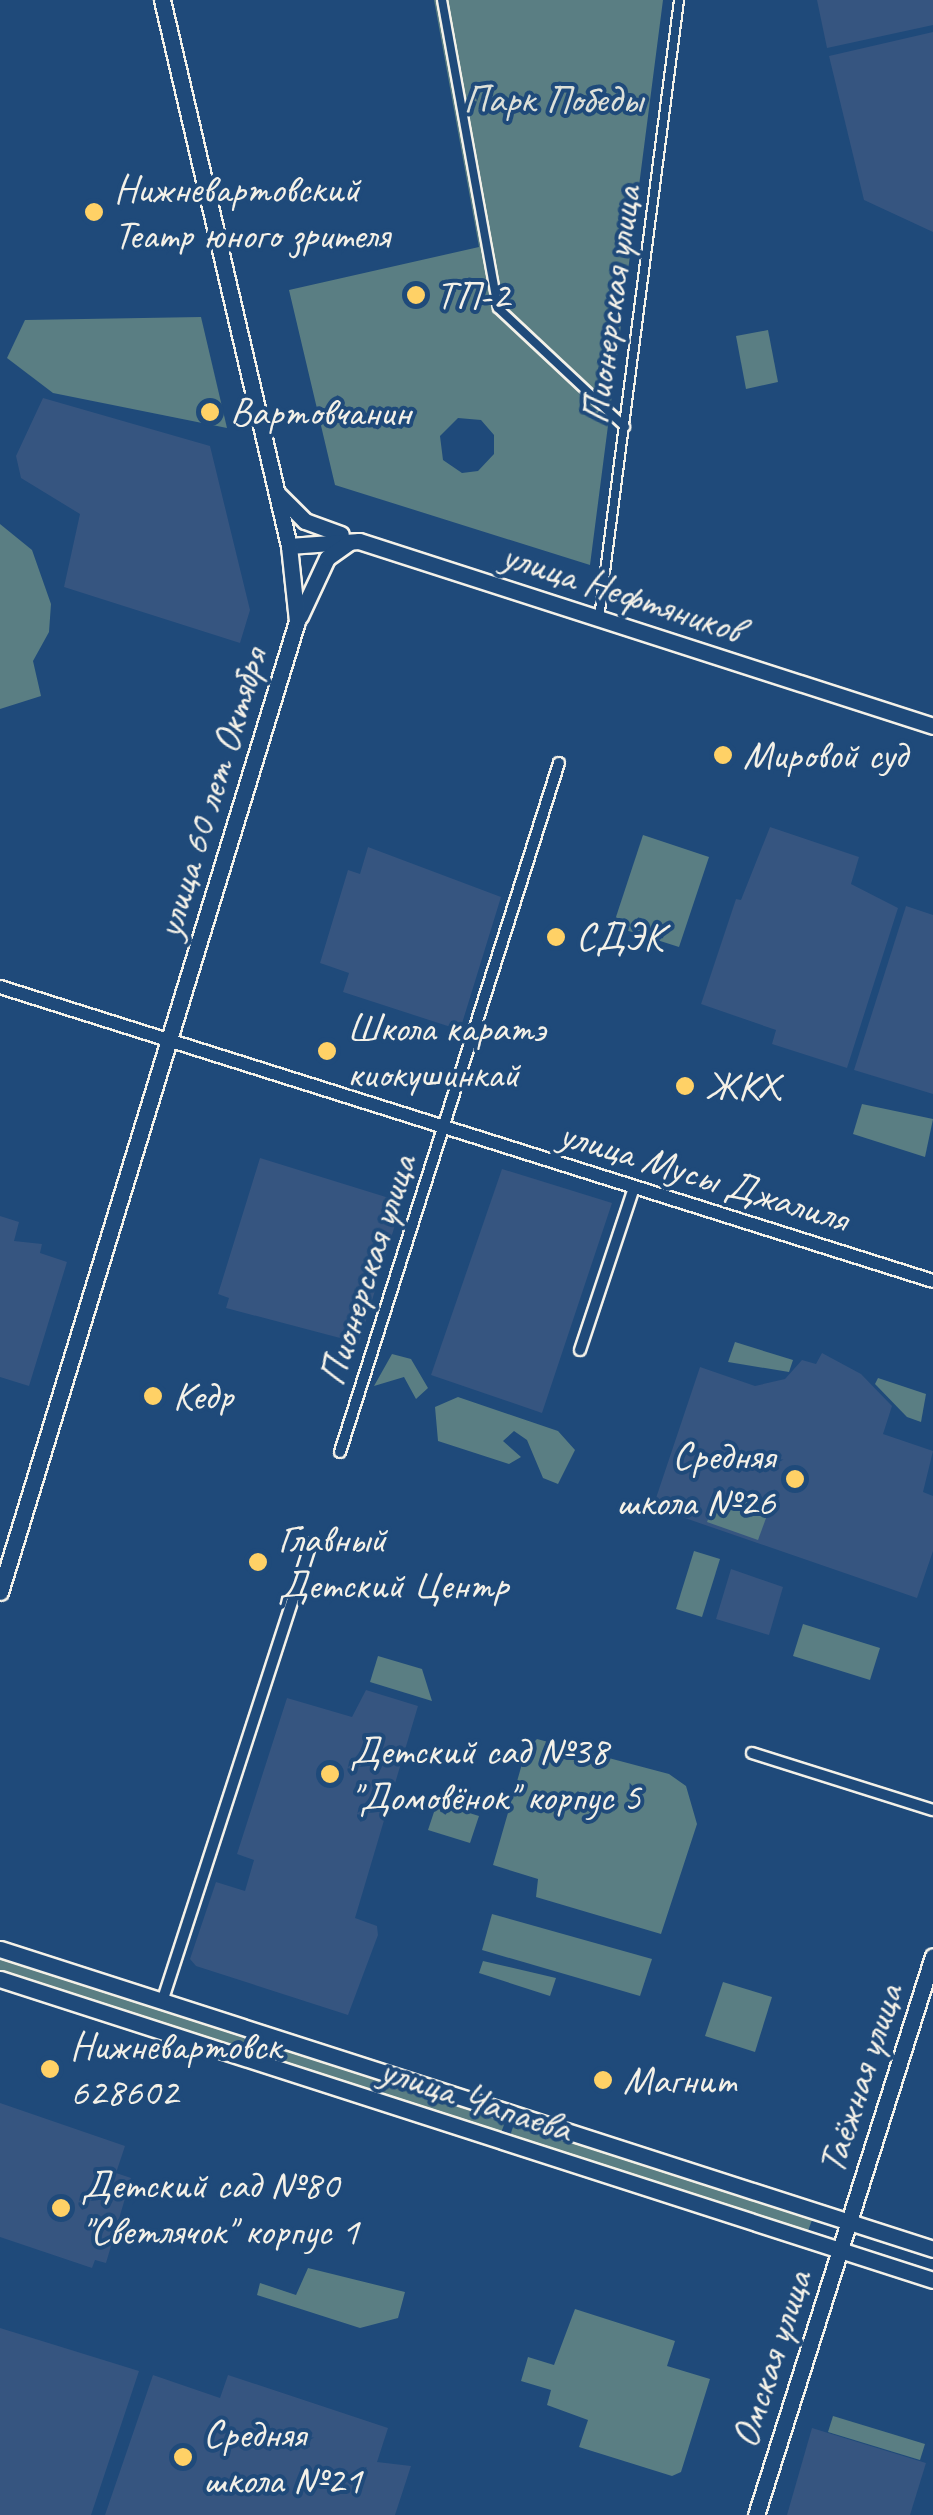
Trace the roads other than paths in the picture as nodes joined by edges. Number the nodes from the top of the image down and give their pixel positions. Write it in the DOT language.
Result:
graph roads {
  1 [pos="162,0"];
  2 [pos="442,0"];
  3 [pos="680,0"];
  4 [pos="625,427"];
  5 [pos="274,488"];
  6 [pos="359,541"];
  7 [pos="289,546"];
  8 [pos="599,618"];
  9 [pos="297,622"];
  10 [pos="933,726"];
  11 [pos="559,762"];
  12 [pos="0,986"];
  13 [pos="169,1043"];
  14 [pos="442,1132"];
  15 [pos="634,1188"];
  16 [pos="933,1281"];
  17 [pos="580,1350"];
  18 [pos="340,1452"];
  19 [pos="311,1544"];
  20 [pos="0,1592"];
  21 [pos="752,1753"];
  22 [pos="933,1810"];
  23 [pos="0,1949"];
  24 [pos="933,1956"];
  25 [pos="0,1979"];
  26 [pos="162,2002"];
  27 [pos="849,2222"];
  28 [pos="933,2249"];
  29 [pos="840,2250"];
  30 [pos="933,2280"];
  31 [pos="756,2515"];
  1 -- 5 [label="main road, улица 60 лет Октября"];
  2 -- 4 [label="street"];
  3 -- 4 [label="street, Пионерская улица"];
  4 -- 8 [label="street, Пионерская улица"];
  5 -- 6 [label="main road"];
  5 -- 7 [label="main road, улица 60 лет Октября"];
  6 -- 7 [label="main road, улица Нефтяников"];
  6 -- 8 [label="main road, улица Нефтяников"];
  6 -- 9 [label="main road"];
  7 -- 9 [label="main road, улица 60 лет Октября"];
  8 -- 10 [label="main road, улица Нефтяников"];
  9 -- 13 [label="main road, улица 60 лет Октября"];
  11 -- 14 [label="street, Пионерская улица"];
  12 -- 13 [label="street, улица Мусы Джалиля"];
  13 -- 14 [label="street, улица Мусы Джалиля"];
  13 -- 20 [label="main road, улица 60 лет Октября"];
  14 -- 15 [label="street, улица Мусы Джалиля"];
  14 -- 18 [label="street, Пионерская улица"];
  15 -- 16 [label="street, улица Мусы Джалиля"];
  15 -- 17 [label="street"];
  19 -- 26 [label="street"];
  21 -- 22 [label="street"];
  23 -- 26 [label="main road, улица Чапаева"];
  24 -- 27 [label="main road, Таёжная улица"];
  25 -- 29 [label="main road, улица Чапаева"];
  26 -- 27 [label="main road, улица Чапаева"];
  27 -- 28 [label="main road, улица Чапаева"];
  27 -- 29 [label="main road, Омская улица"];
  29 -- 30 [label="main road, улица Чапаева"];
  29 -- 31 [label="main road, Омская улица"];
}
